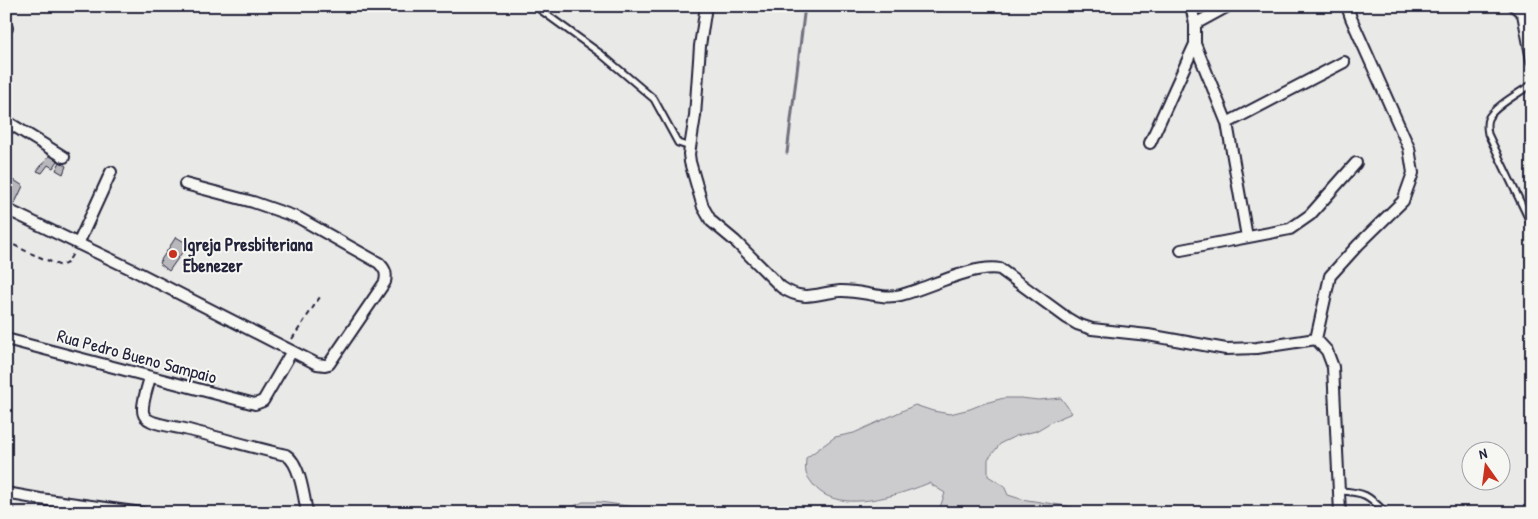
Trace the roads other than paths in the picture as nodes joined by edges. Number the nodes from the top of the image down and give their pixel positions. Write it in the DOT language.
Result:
graph roads {
  1 [pos="535,6"];
  2 [pos="706,6"];
  3 [pos="1191,6"];
  4 [pos="1228,6"];
  5 [pos="1347,6"];
  6 [pos="1514,6"];
  7 [pos="1523,14"];
  8 [pos="1532,21"];
  9 [pos="1195,24"];
  10 [pos="1195,44"];
  11 [pos="1532,60"];
  12 [pos="1344,62"];
  13 [pos="1532,84"];
  14 [pos="6,121"];
  15 [pos="1227,123"];
  16 [pos="1150,143"];
  17 [pos="690,147"];
  18 [pos="64,157"];
  19 [pos="1356,163"];
  20 [pos="111,172"];
  21 [pos="185,184"];
  22 [pos="6,210"];
  23 [pos="1532,226"];
  24 [pos="1247,237"];
  25 [pos="78,244"];
  26 [pos="1181,250"];
  27 [pos="1316,338"];
  28 [pos="6,339"];
  29 [pos="289,349"];
  30 [pos="150,377"];
  31 [pos="1338,490"];
  32 [pos="6,493"];
  33 [pos="6,509"];
  34 [pos="9,513"];
  35 [pos="142,513"];
  36 [pos="308,513"];
  37 [pos="1340,513"];
  38 [pos="1386,513"];
  1 -- 17 [label="lane"];
  2 -- 17 [label="street"];
  3 -- 9 [label="street"];
  4 -- 9 [label="street"];
  5 -- 27 [label="street"];
  6 -- 7 [label="street"];
  7 -- 8 [label="street"];
  7 -- 11 [label="street"];
  9 -- 10 [label="street"];
  10 -- 15 [label="street"];
  10 -- 16 [label="street"];
  12 -- 15 [label="street"];
  13 -- 23 [label="lane"];
  14 -- 18 [label="street"];
  15 -- 24 [label="street"];
  17 -- 27 [label="street"];
  19 -- 24 [label="street"];
  20 -- 25 [label="street"];
  21 -- 29 [label="street"];
  22 -- 25 [label="street"];
  24 -- 26 [label="street"];
  25 -- 29 [label="street"];
  27 -- 31 [label="street"];
  28 -- 30 [label="street, Rua Pedro Bueno Sampaio"];
  29 -- 30 [label="street, Rua Pedro Bueno Sampaio"];
  30 -- 36 [label="street"];
  31 -- 37 [label="street"];
  31 -- 38 [label="lane"];
  32 -- 35 [label="street"];
  33 -- 34 [label="street"];
}
